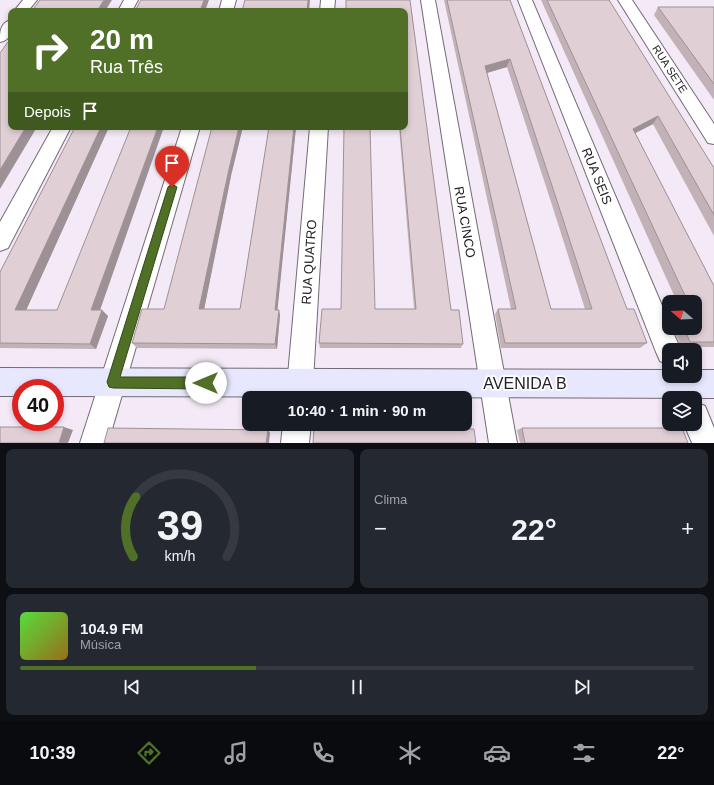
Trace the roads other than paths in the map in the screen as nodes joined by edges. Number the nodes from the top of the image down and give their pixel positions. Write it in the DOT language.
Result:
graph roads {
  1 [pos="30,0"];
  2 [pos="428,0"];
  3 [pos="525,0"];
  4 [pos="625,0"];
  5 [pos="23,8"];
  6 [pos="8,28"];
  7 [pos="0,38"];
  8 [pos="60,130"];
  9 [pos="190,130"];
  10 [pos="319,130"];
  11 [pos="714,138"];
  12 [pos="0,242"];
  13 [pos="665,343"];
  14 [pos="0,382"];
  15 [pos="113,382"];
  16 [pos="493,383"];
  17 [pos="714,384"];
  18 [pos="683,386"];
  19 [pos="299,391"];
  20 [pos="296,431"];
  21 [pos="701,431"];
  22 [pos="94,443"];
  23 [pos="295,443"];
  24 [pos="503,443"];
  25 [pos="706,443"];
  1 -- 5 [label="street"];
  2 -- 16 [label="street, RUA CINCO"];
  3 -- 13 [label="street, RUA SEIS"];
  4 -- 11 [label="street, RUA SETE"];
  6 -- 7 [label="street"];
  8 -- 12 [label="street"];
  9 -- 15 [label="street"];
  10 -- 19 [label="street, RUA QUATRO"];
  14 -- 15 [label="street, AVENIDA B"];
  15 -- 19 [label="street, AVENIDA B"];
  15 -- 22 [label="street"];
  16 -- 18 [label="street, AVENIDA B"];
  16 -- 19 [label="street, AVENIDA B"];
  16 -- 24 [label="street, RUA CINCO"];
  17 -- 18 [label="street, AVENIDA B"];
  20 -- 23 [label="street"];
  21 -- 25 [label="street"];
}
